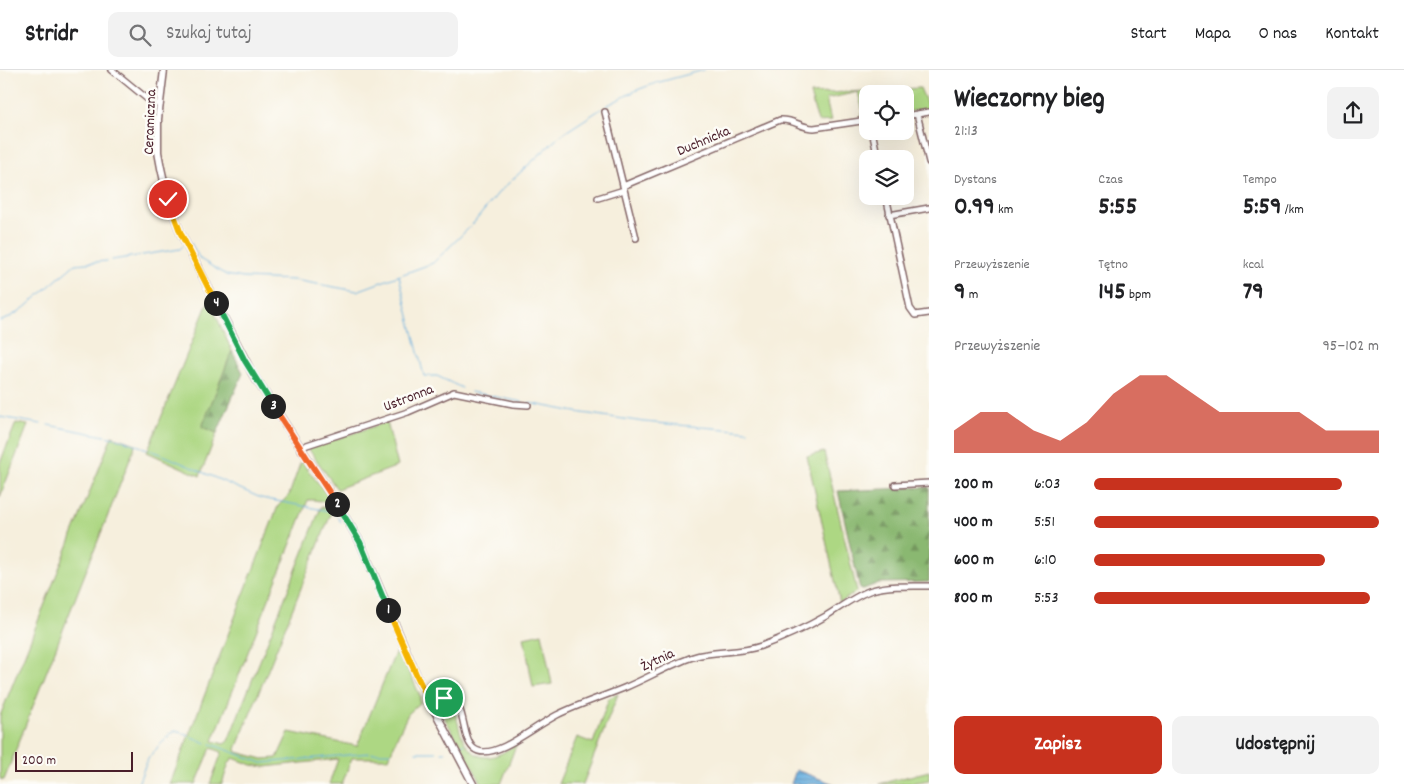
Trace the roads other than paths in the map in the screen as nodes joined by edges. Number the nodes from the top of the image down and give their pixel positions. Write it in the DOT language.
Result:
graph roads {
  1 [pos="112,70"];
  2 [pos="164,70"];
  3 [pos="160,105"];
  4 [pos="605,112"];
  5 [pos="929,112"];
  6 [pos="914,114"];
  7 [pos="917,114"];
  8 [pos="859,121"];
  9 [pos="929,162"];
  10 [pos="624,188"];
  11 [pos="598,198"];
  12 [pos="887,205"];
  13 [pos="929,208"];
  14 [pos="889,215"];
  15 [pos="636,238"];
  16 [pos="929,313"];
  17 [pos="528,405"];
  18 [pos="300,449"];
  19 [pos="929,483"];
  20 [pos="895,485"];
  21 [pos="929,586"];
  22 [pos="430,703"];
  23 [pos="474,784"];
  1 -- 3 [label="street"];
  2 -- 3 [label="main road, Ceramiczna"];
  3 -- 18 [label="main road, Ceramiczna"];
  4 -- 10 [label="street"];
  5 -- 7 [label="street"];
  6 -- 7 [label="street"];
  7 -- 9 [label="street"];
  8 -- 10 [label="street, Duchnicka"];
  10 -- 11 [label="street, Duchnicka"];
  10 -- 15 [label="street"];
  12 -- 14 [label="street"];
  13 -- 14 [label="street"];
  14 -- 16 [label="street"];
  17 -- 18 [label="street, Ustronna"];
  18 -- 22 [label="main road, Ceramiczna"];
  19 -- 20 [label="street"];
  21 -- 22 [label="street, Żytnia"];
  22 -- 23 [label="main road, Ceramiczna"];
}
